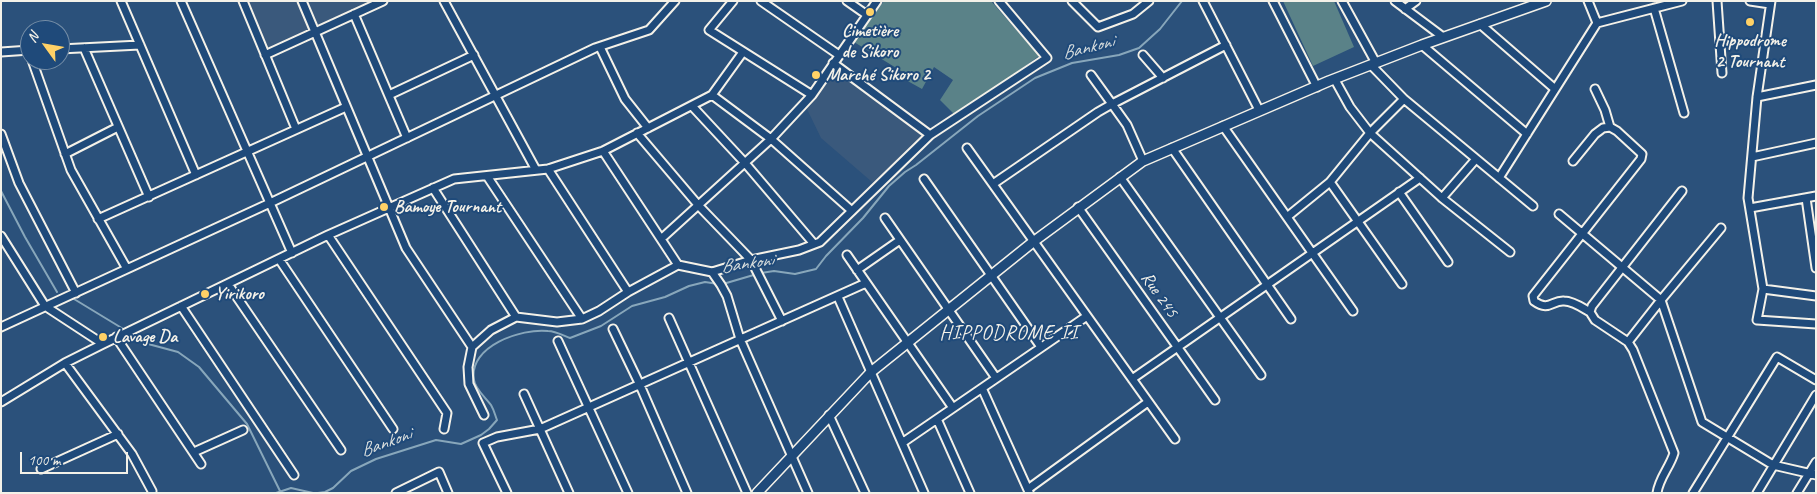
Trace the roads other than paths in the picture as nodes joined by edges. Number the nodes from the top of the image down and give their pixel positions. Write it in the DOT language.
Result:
graph roads {
  1 [pos="121,1"];
  2 [pos="181,1"];
  3 [pos="243,1"];
  4 [pos="302,1"];
  5 [pos="383,1"];
  6 [pos="444,1"];
  7 [pos="675,1"];
  8 [pos="733,1"];
  9 [pos="761,1"];
  10 [pos="847,1"];
  11 [pos="877,1"];
  12 [pos="999,1"];
  13 [pos="1072,1"];
  14 [pos="1149,1"];
  15 [pos="1203,1"];
  16 [pos="1273,1"];
  17 [pos="1342,1"];
  18 [pos="1395,1"];
  19 [pos="1416,1"];
  20 [pos="1546,1"];
  21 [pos="1588,1"];
  22 [pos="1682,1"];
  23 [pos="1717,1"];
  24 [pos="1750,1"];
  25 [pos="1770,2"];
  26 [pos="1654,8"];
  27 [pos="1405,9"];
  28 [pos="354,14"];
  29 [pos="867,15"];
  30 [pos="1597,23"];
  31 [pos="1480,24"];
  32 [pos="315,33"];
  33 [pos="1443,37"];
  34 [pos="140,45"];
  35 [pos="1226,45"];
  36 [pos="1422,45"];
  37 [pos="600,47"];
  38 [pos="84,48"];
  39 [pos="70,49"];
  40 [pos="1,52"];
  41 [pos="20,52"];
  42 [pos="743,52"];
  43 [pos="474,55"];
  44 [pos="839,55"];
  45 [pos="1143,55"];
  46 [pos="265,56"];
  47 [pos="833,63"];
  48 [pos="1374,64"];
  49 [pos="36,70"];
  50 [pos="1722,73"];
  51 [pos="1091,75"];
  52 [pos="1163,78"];
  53 [pos="1335,80"];
  54 [pos="1816,85"];
  55 [pos="1317,87"];
  56 [pos="1555,89"];
  57 [pos="1595,89"];
  58 [pos="389,95"];
  59 [pos="812,95"];
  60 [pos="496,96"];
  61 [pos="712,96"];
  62 [pos="1757,97"];
  63 [pos="1404,99"];
  64 [pos="1112,104"];
  65 [pos="692,106"];
  66 [pos="346,107"];
  67 [pos="1259,110"];
  68 [pos="1684,113"];
  69 [pos="1223,126"];
  70 [pos="118,127"];
  71 [pos="648,128"];
  72 [pos="1610,128"];
  73 [pos="296,129"];
  74 [pos="637,133"];
  75 [pos="1370,133"];
  76 [pos="1,134"];
  77 [pos="1527,134"];
  78 [pos="930,135"];
  79 [pos="407,138"];
  80 [pos="771,139"];
  81 [pos="1816,144"];
  82 [pos="967,148"];
  83 [pos="1172,148"];
  84 [pos="603,151"];
  85 [pos="247,152"];
  86 [pos="65,154"];
  87 [pos="367,157"];
  88 [pos="1752,157"];
  89 [pos="1476,159"];
  90 [pos="1143,161"];
  91 [pos="1573,161"];
  92 [pos="745,163"];
  93 [pos="548,169"];
  94 [pos="536,170"];
  95 [pos="196,175"];
  96 [pos="487,176"];
  97 [pos="1120,176"];
  98 [pos="1420,178"];
  99 [pos="1499,178"];
  100 [pos="924,179"];
  101 [pos="1330,182"];
  102 [pos="992,184"];
  103 [pos="433,188"];
  104 [pos="1682,191"];
  105 [pos="1399,192"];
  106 [pos="1816,196"];
  107 [pos="149,197"];
  108 [pos="1442,198"];
  109 [pos="1806,198"];
  110 [pos="270,203"];
  111 [pos="699,206"];
  112 [pos="1533,206"];
  113 [pos="389,208"];
  114 [pos="1078,208"];
  115 [pos="1750,208"];
  116 [pos="852,211"];
  117 [pos="1559,214"];
  118 [pos="1287,216"];
  119 [pos="885,218"];
  120 [pos="98,219"];
  121 [pos="1358,221"];
  122 [pos="1721,228"];
  123 [pos="1582,233"];
  124 [pos="328,235"];
  125 [pos="1,236"];
  126 [pos="661,239"];
  127 [pos="900,240"];
  128 [pos="1034,242"];
  129 [pos="814,244"];
  130 [pos="1510,252"];
  131 [pos="292,253"];
  132 [pos="1312,253"];
  133 [pos="847,255"];
  134 [pos="279,260"];
  135 [pos="751,260"];
  136 [pos="1448,262"];
  137 [pos="678,266"];
  138 [pos="1622,267"];
  139 [pos="1816,268"];
  140 [pos="127,269"];
  141 [pos="857,270"];
  142 [pos="712,272"];
  143 [pos="991,275"];
  144 [pos="866,283"];
  145 [pos="228,284"];
  146 [pos="1268,284"];
  147 [pos="1402,284"];
  148 [pos="1763,289"];
  149 [pos="76,292"];
  150 [pos="628,292"];
  151 [pos="1816,296"];
  152 [pos="838,297"];
  153 [pos="1661,300"];
  154 [pos="45,306"];
  155 [pos="181,306"];
  156 [pos="948,309"];
  157 [pos="1353,312"];
  158 [pos="1590,312"];
  159 [pos="1087,316"];
  160 [pos="1220,317"];
  161 [pos="516,318"];
  162 [pos="669,318"];
  163 [pos="1291,318"];
  164 [pos="582,319"];
  165 [pos="782,321"];
  166 [pos="1816,324"];
  167 [pos="1,326"];
  168 [pos="613,329"];
  169 [pos="116,337"];
  170 [pos="740,339"];
  171 [pos="558,341"];
  172 [pos="908,342"];
  173 [pos="1628,342"];
  174 [pos="103,344"];
  175 [pos="472,347"];
  176 [pos="1041,347"];
  177 [pos="1178,347"];
  178 [pos="689,362"];
  179 [pos="65,363"];
  180 [pos="870,372"];
  181 [pos="1261,375"];
  182 [pos="996,378"];
  183 [pos="1132,379"];
  184 [pos="1816,380"];
  185 [pos="639,384"];
  186 [pos="982,388"];
  187 [pos="524,394"];
  188 [pos="1816,395"];
  189 [pos="1215,400"];
  190 [pos="1,402"];
  191 [pos="1148,402"];
  192 [pos="588,407"];
  193 [pos="953,408"];
  194 [pos="484,415"];
  195 [pos="829,415"];
  196 [pos="937,419"];
  197 [pos="393,429"];
  198 [pos="444,429"];
  199 [pos="540,429"];
  200 [pos="243,430"];
  201 [pos="118,434"];
  202 [pos="1727,437"];
  203 [pos="1175,439"];
  204 [pos="902,443"];
  205 [pos="341,450"];
  206 [pos="194,452"];
  207 [pos="792,455"];
  208 [pos="1816,462"];
  209 [pos="201,464"];
  210 [pos="1773,464"];
  211 [pos="41,469"];
  212 [pos="1812,474"];
  213 [pos="294,475"];
  214 [pos="152,491"];
  215 [pos="1029,491"];
  216 [pos="396,493"];
  217 [pos="448,493"];
  218 [pos="507,493"];
  219 [pos="570,493"];
  220 [pos="628,493"];
  221 [pos="687,493"];
  222 [pos="747,493"];
  223 [pos="757,493"];
  224 [pos="808,493"];
  225 [pos="865,493"];
  226 [pos="924,493"];
  227 [pos="970,493"];
  228 [pos="1657,493"];
  229 [pos="1693,493"];
  230 [pos="1757,493"];
  231 [pos="1797,493"];
  1 -- 34 [label="street"];
  2 -- 85 [label="street"];
  3 -- 46 [label="street"];
  4 -- 32 [label="street"];
  5 -- 28 [label="street"];
  6 -- 43 [label="street"];
  7 -- 37 [label="street"];
  8 -- 42 [label="street"];
  9 -- 44 [label="street"];
  10 -- 29 [label="street"];
  11 -- 29 [label="street"];
  12 -- 78 [label="street"];
  13 -- 14 [label="street"];
  15 -- 35 [label="street"];
  16 -- 55 [label="street"];
  17 -- 48 [label="street"];
  18 -- 27 [label="street"];
  19 -- 27 [label="street"];
  20 -- 31 [label="street"];
  21 -- 30 [label="street"];
  22 -- 26 [label="street"];
  23 -- 50 [label="street"];
  24 -- 25 [label="street"];
  25 -- 62 [label="street"];
  26 -- 30 [label="street"];
  26 -- 68 [label="street"];
  27 -- 33 [label="street"];
  28 -- 32 [label="street"];
  28 -- 58 [label="street"];
  29 -- 44 [label="street"];
  30 -- 56 [label="street"];
  31 -- 33 [label="street"];
  31 -- 56 [label="street"];
  32 -- 46 [label="street"];
  32 -- 66 [label="street"];
  33 -- 36 [label="street"];
  34 -- 38 [label="street"];
  34 -- 95 [label="street"];
  35 -- 52 [label="street"];
  35 -- 67 [label="street"];
  36 -- 48 [label="street"];
  36 -- 77 [label="street"];
  37 -- 60 [label="street"];
  37 -- 71 [label="street"];
  38 -- 39 [label="street"];
  38 -- 70 [label="street"];
  40 -- 41 [label="street"];
  42 -- 59 [label="street"];
  42 -- 61 [label="street"];
  43 -- 58 [label="street"];
  43 -- 60 [label="street"];
  44 -- 47 [label="street"];
  45 -- 52 [label="street"];
  46 -- 73 [label="street"];
  47 -- 59 [label="street"];
  47 -- 78 [label="street"];
  48 -- 53 [label="street"];
  48 -- 63 [label="street"];
  49 -- 86 [label="street"];
  51 -- 64 [label="street"];
  52 -- 64 [label="street"];
  53 -- 55 [label="street"];
  53 -- 75 [label="street"];
  54 -- 62 [label="street"];
  55 -- 67 [label="street"];
  56 -- 77 [label="street"];
  57 -- 72 [label="street"];
  58 -- 79 [label="street"];
  59 -- 80 [label="street"];
  60 -- 79 [label="street"];
  60 -- 94 [label="street"];
  61 -- 65 [label="street"];
  61 -- 80 [label="street"];
  62 -- 88 [label="street"];
  63 -- 75 [label="street"];
  63 -- 89 [label="street"];
  64 -- 90 [label="street"];
  64 -- 102 [label="street"];
  65 -- 71 [label="street"];
  65 -- 92 [label="street"];
  66 -- 73 [label="street"];
  66 -- 87 [label="street"];
  67 -- 69 [label="street"];
  69 -- 83 [label="street"];
  69 -- 118 [label="street"];
  70 -- 86 [label="street"];
  70 -- 107 [label="street"];
  71 -- 74 [label="street"];
  72 -- 91 [label="street"];
  72 -- 123 [label="street"];
  73 -- 85 [label="street"];
  74 -- 84 [label="street"];
  74 -- 111 [label="street"];
  75 -- 98 [label="street"];
  75 -- 101 [label="street"];
  76 -- 149 [label="street"];
  77 -- 99 [label="street"];
  78 -- 116 [label="street"];
  79 -- 87 [label="street"];
  80 -- 92 [label="street"];
  80 -- 116 [label="street"];
  81 -- 88 [label="street"];
  82 -- 102 [label="street"];
  83 -- 90 [label="street"];
  83 -- 146 [label="street"];
  84 -- 93 [label="street"];
  84 -- 126 [label="street"];
  85 -- 95 [label="street"];
  85 -- 110 [label="street"];
  86 -- 120 [label="street"];
  87 -- 110 [label="street"];
  87 -- 113 [label="street"];
  88 -- 115 [label="street"];
  89 -- 99 [label="street"];
  89 -- 108 [label="street"];
  90 -- 97 [label="street"];
  92 -- 111 [label="street"];
  92 -- 129 [label="street"];
  93 -- 94 [label="street"];
  93 -- 150 [label="street"];
  94 -- 96 [label="street"];
  95 -- 107 [label="street"];
  96 -- 103 [label="street"];
  96 -- 164 [label="street"];
  97 -- 114 [label="street"];
  97 -- 160 [label="street"];
  98 -- 105 [label="street"];
  98 -- 108 [label="street"];
  99 -- 112 [label="street"];
  100 -- 143 [label="street"];
  101 -- 118 [label="street"];
  101 -- 121 [label="street"];
  102 -- 128 [label="street"];
  103 -- 113 [label="street"];
  103 -- 161 [label="street"];
  104 -- 138 [label="street"];
  105 -- 121 [label="street"];
  105 -- 136 [label="street"];
  106 -- 109 [label="street"];
  107 -- 120 [label="street"];
  108 -- 130 [label="street"];
  109 -- 115 [label="street"];
  109 -- 139 [label="street"];
  110 -- 131 [label="street"];
  110 -- 140 [label="street"];
  111 -- 126 [label="street"];
  111 -- 135 [label="street"];
  113 -- 124 [label="street"];
  113 -- 175 [label="street"];
  114 -- 128 [label="street"];
  114 -- 177 [label="street, Rue 245"];
  115 -- 148 [label="street"];
  116 -- 129 [label="street"];
  117 -- 123 [label="street"];
  118 -- 132 [label="street"];
  119 -- 127 [label="street"];
  120 -- 140 [label="street"];
  121 -- 132 [label="street"];
  121 -- 147 [label="street"];
  122 -- 153 [label="street"];
  123 -- 138 [label="street"];
  123 -- 158 [label="street"];
  124 -- 131 [label="street"];
  124 -- 198 [label="street"];
  125 -- 154 [label="street"];
  126 -- 137 [label="street"];
  127 -- 141 [label="street"];
  127 -- 156 [label="street"];
  128 -- 143 [label="street"];
  128 -- 159 [label="street"];
  129 -- 135 [label="street"];
  131 -- 134 [label="street"];
  132 -- 146 [label="street"];
  132 -- 157 [label="street"];
  133 -- 141 [label="street"];
  134 -- 145 [label="street"];
  134 -- 197 [label="street"];
  135 -- 142 [label="street"];
  135 -- 165 [label="street"];
  137 -- 142 [label="street"];
  137 -- 150 [label="street"];
  138 -- 153 [label="street"];
  138 -- 158 [label="street"];
  140 -- 149 [label="street"];
  141 -- 144 [label="street"];
  142 -- 170 [label="street"];
  143 -- 156 [label="street"];
  143 -- 176 [label="street"];
  144 -- 152 [label="street"];
  144 -- 172 [label="street"];
  145 -- 155 [label="street"];
  145 -- 205 [label="street"];
  146 -- 160 [label="street"];
  146 -- 163 [label="street"];
  148 -- 151 [label="street"];
  148 -- 166 [label="street"];
  149 -- 154 [label="street"];
  150 -- 164 [label="street"];
  152 -- 165 [label="street"];
  152 -- 180 [label="street"];
  153 -- 173 [label="street"];
  153 -- 202 [label="street"];
  154 -- 167 [label="street"];
  154 -- 174 [label="street"];
  155 -- 169 [label="street"];
  155 -- 213 [label="street"];
  156 -- 172 [label="street"];
  156 -- 182 [label="street"];
  158 -- 173 [label="street"];
  159 -- 176 [label="street"];
  159 -- 183 [label="street"];
  160 -- 177 [label="street"];
  160 -- 181 [label="street"];
  161 -- 164 [label="street"];
  161 -- 175 [label="street"];
  162 -- 178 [label="street"];
  165 -- 170 [label="street"];
  168 -- 185 [label="street"];
  169 -- 174 [label="street"];
  169 -- 206 [label="street"];
  170 -- 178 [label="street"];
  170 -- 207 [label="street"];
  171 -- 192 [label="street"];
  172 -- 180 [label="street"];
  172 -- 193 [label="street"];
  173 -- 228 [label="street"];
  174 -- 179 [label="street"];
  175 -- 194 [label="street"];
  176 -- 182 [label="street"];
  177 -- 183 [label="street"];
  177 -- 189 [label="street, Rue 245"];
  178 -- 185 [label="street"];
  178 -- 222 [label="street"];
  179 -- 190 [label="street"];
  179 -- 201 [label="street"];
  180 -- 195 [label="street"];
  180 -- 204 [label="street"];
  182 -- 186 [label="street"];
  183 -- 191 [label="street"];
  184 -- 202 [label="street"];
  185 -- 192 [label="street"];
  185 -- 221 [label="street"];
  186 -- 193 [label="street"];
  186 -- 215 [label="street"];
  187 -- 199 [label="street"];
  188 -- 210 [label="street"];
  191 -- 203 [label="street"];
  191 -- 215 [label="street"];
  192 -- 199 [label="street"];
  192 -- 220 [label="street"];
  193 -- 196 [label="street"];
  195 -- 207 [label="street"];
  195 -- 225 [label="street"];
  196 -- 204 [label="street"];
  196 -- 227 [label="street"];
  199 -- 218 [label="street"];
  199 -- 219 [label="street"];
  200 -- 206 [label="street"];
  201 -- 211 [label="street"];
  201 -- 214 [label="street"];
  202 -- 210 [label="street"];
  202 -- 229 [label="street"];
  204 -- 226 [label="street"];
  206 -- 209 [label="street"];
  207 -- 223 [label="street"];
  207 -- 224 [label="street"];
  208 -- 212 [label="street"];
  210 -- 212 [label="street"];
  210 -- 230 [label="street"];
  212 -- 231 [label="street"];
  216 -- 217 [label="street"];
}
